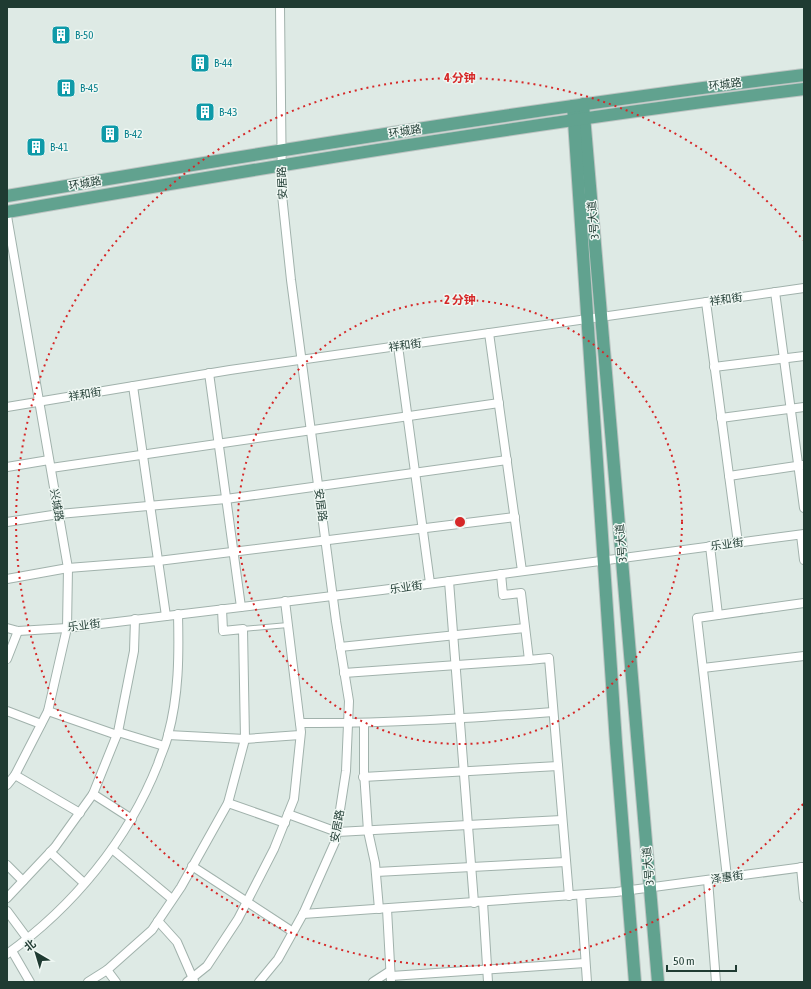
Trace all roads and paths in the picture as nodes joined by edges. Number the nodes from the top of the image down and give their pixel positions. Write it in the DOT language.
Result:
graph roads {
  1 [pos="280,7"];
  2 [pos="804,75"];
  3 [pos="804,89"];
  4 [pos="578,105"];
  5 [pos="579,119"];
  6 [pos="280,150"];
  7 [pos="281,165"];
  8 [pos="7,196"];
  9 [pos="7,212"];
  10 [pos="7,216"];
  11 [pos="804,288"];
  12 [pos="776,292"];
  13 [pos="706,302"];
  14 [pos="602,317"];
  15 [pos="587,319"];
  16 [pos="489,333"];
  17 [pos="398,346"];
  18 [pos="804,356"];
  19 [pos="784,358"];
  20 [pos="301,360"];
  21 [pos="714,367"];
  22 [pos="209,373"];
  23 [pos="134,386"];
  24 [pos="39,402"];
  25 [pos="499,403"];
  26 [pos="7,407"];
  27 [pos="804,407"];
  28 [pos="791,409"];
  29 [pos="408,416"];
  30 [pos="721,418"];
  31 [pos="310,429"];
  32 [pos="219,443"];
  33 [pos="143,454"];
  34 [pos="507,460"];
  35 [pos="50,464"];
  36 [pos="801,466"];
  37 [pos="7,467"];
  38 [pos="415,472"];
  39 [pos="729,476"];
  40 [pos="318,485"];
  41 [pos="226,499"];
  42 [pos="151,505"];
  43 [pos="804,508"];
  44 [pos="59,514"];
  45 [pos="515,517"];
  46 [pos="7,522"];
  47 [pos="423,528"];
  48 [pos="802,534"];
  49 [pos="325,541"];
  50 [pos="738,543"];
  51 [pos="710,546"];
  52 [pos="233,552"];
  53 [pos="622,557"];
  54 [pos="603,560"];
  55 [pos="804,560"];
  56 [pos="158,561"];
  57 [pos="68,568"];
  58 [pos="522,571"];
  59 [pos="501,574"];
  60 [pos="7,579"];
  61 [pos="449,581"];
  62 [pos="430,583"];
  63 [pos="332,596"];
  64 [pos="286,601"];
  65 [pos="804,604"];
  66 [pos="240,607"];
  67 [pos="222,609"];
  68 [pos="178,614"];
  69 [pos="718,615"];
  70 [pos="166,616"];
  71 [pos="135,619"];
  72 [pos="288,625"];
  73 [pos="7,628"];
  74 [pos="67,628"];
  75 [pos="525,628"];
  76 [pos="243,629"];
  77 [pos="18,631"];
  78 [pos="453,635"];
  79 [pos="340,647"];
  80 [pos="804,656"];
  81 [pos="7,659"];
  82 [pos="528,660"];
  83 [pos="456,665"];
  84 [pos="703,668"];
  85 [pos="344,673"];
  86 [pos="7,711"];
  87 [pos="48,711"];
  88 [pos="553,712"];
  89 [pos="460,719"];
  90 [pos="300,723"];
  91 [pos="364,723"];
  92 [pos="41,724"];
  93 [pos="348,724"];
  94 [pos="117,733"];
  95 [pos="168,735"];
  96 [pos="300,735"];
  97 [pos="245,739"];
  98 [pos="164,746"];
  99 [pos="558,766"];
  100 [pos="464,772"];
  101 [pos="15,775"];
  102 [pos="364,777"];
  103 [pos="7,785"];
  104 [pos="93,794"];
  105 [pos="228,803"];
  106 [pos="80,813"];
  107 [pos="288,814"];
  108 [pos="132,818"];
  109 [pos="562,820"];
  110 [pos="285,823"];
  111 [pos="468,826"];
  112 [pos="368,831"];
  113 [pos="337,832"];
  114 [pos="112,849"];
  115 [pos="50,852"];
  116 [pos="566,862"];
  117 [pos="7,865"];
  118 [pos="192,866"];
  119 [pos="471,867"];
  120 [pos="802,867"];
  121 [pos="376,872"];
  122 [pos="727,877"];
  123 [pos="708,880"];
  124 [pos="23,881"];
  125 [pos="84,883"];
  126 [pos="650,887"];
  127 [pos="628,891"];
  128 [pos="581,895"];
  129 [pos="569,896"];
  130 [pos="7,898"];
  131 [pos="804,898"];
  132 [pos="172,899"];
  133 [pos="247,902"];
  134 [pos="483,902"];
  135 [pos="474,903"];
  136 [pos="383,909"];
  137 [pos="7,911"];
  138 [pos="303,914"];
  139 [pos="158,921"];
  140 [pos="293,932"];
  141 [pos="27,938"];
  142 [pos="10,952"];
  143 [pos="585,963"];
  144 [pos="107,970"];
  145 [pos="488,971"];
  146 [pos="391,976"];
  147 [pos="191,981"];
  148 [pos="30,982"];
  149 [pos="88,982"];
  150 [pos="116,982"];
  151 [pos="259,982"];
  152 [pos="373,982"];
  153 [pos="488,982"];
  154 [pos="586,982"];
  155 [pos="635,982"];
  156 [pos="658,982"];
  157 [pos="716,982"];
  1 -- 6 [label="street, 安居路"];
  2 -- 4 [label="main road, 环城路"];
  3 -- 5 [label="main road"];
  4 -- 5 [label="main road, 3号大道"];
  4 -- 6 [label="main road, 环城路"];
  5 -- 7 [label="main road"];
  5 -- 14 [label="main road, 3号大道"];
  5 -- 15 [label="main road, 3号大道"];
  6 -- 7 [label="street, 安居路"];
  6 -- 8 [label="main road, 环城路"];
  7 -- 9 [label="main road"];
  7 -- 20 [label="street, 安居路"];
  10 -- 24 [label="street, 兴城路"];
  11 -- 12 [label="street, 祥和街"];
  12 -- 13 [label="street, 祥和街"];
  12 -- 19 [label="street"];
  13 -- 14 [label="street, 祥和街"];
  13 -- 21 [label="street"];
  14 -- 15 [label="street, 祥和街"];
  14 -- 53 [label="main road, 3号大道"];
  15 -- 16 [label="street, 祥和街"];
  15 -- 54 [label="main road, 3号大道"];
  16 -- 17 [label="street, 祥和街"];
  16 -- 25 [label="street"];
  17 -- 20 [label="street, 祥和街"];
  17 -- 29 [label="street"];
  18 -- 19 [label="street"];
  19 -- 21 [label="street"];
  19 -- 28 [label="street"];
  20 -- 22 [label="street, 祥和街"];
  20 -- 31 [label="street, 安居路"];
  21 -- 30 [label="street"];
  22 -- 23 [label="street, 祥和街"];
  22 -- 32 [label="street"];
  23 -- 24 [label="street, 祥和街"];
  23 -- 33 [label="street"];
  24 -- 26 [label="street, 祥和街"];
  24 -- 35 [label="street, 兴城路"];
  25 -- 29 [label="street"];
  25 -- 34 [label="street"];
  27 -- 28 [label="street"];
  28 -- 30 [label="street"];
  28 -- 36 [label="street"];
  29 -- 31 [label="street"];
  29 -- 38 [label="street"];
  30 -- 39 [label="street"];
  31 -- 32 [label="street"];
  31 -- 40 [label="street, 安居路"];
  32 -- 33 [label="street"];
  32 -- 41 [label="street"];
  33 -- 35 [label="street"];
  33 -- 42 [label="street"];
  34 -- 38 [label="street"];
  34 -- 45 [label="street"];
  35 -- 37 [label="street"];
  35 -- 44 [label="street, 兴城路"];
  36 -- 39 [label="street"];
  36 -- 43 [label="street"];
  38 -- 40 [label="street"];
  38 -- 47 [label="street"];
  39 -- 50 [label="street"];
  40 -- 41 [label="street"];
  40 -- 49 [label="street, 安居路"];
  41 -- 42 [label="street"];
  41 -- 52 [label="street"];
  42 -- 44 [label="street"];
  42 -- 56 [label="street"];
  44 -- 46 [label="street"];
  44 -- 57 [label="street, 兴城路"];
  45 -- 47 [label="street"];
  45 -- 58 [label="street"];
  47 -- 49 [label="street"];
  47 -- 62 [label="street"];
  48 -- 50 [label="street, 乐业街"];
  48 -- 55 [label="street"];
  49 -- 52 [label="street"];
  49 -- 63 [label="street, 安居路"];
  50 -- 51 [label="street, 乐业街"];
  51 -- 53 [label="street, 乐业街"];
  51 -- 69 [label="street"];
  52 -- 56 [label="street"];
  52 -- 66 [label="street"];
  53 -- 54 [label="street, 乐业街"];
  53 -- 126 [label="main road, 3号大道"];
  54 -- 58 [label="street, 乐业街"];
  54 -- 127 [label="main road, 3号大道"];
  56 -- 57 [label="street"];
  56 -- 70 [label="street"];
  57 -- 60 [label="street"];
  57 -- 74 [label="street, 兴城路"];
  58 -- 59 [label="street, 乐业街"];
  59 -- 61 [label="street, 乐业街"];
  59 -- 75 [label="street"];
  61 -- 62 [label="street, 乐业街"];
  61 -- 78 [label="street"];
  62 -- 63 [label="street, 乐业街"];
  63 -- 64 [label="street, 乐业街"];
  63 -- 79 [label="street, 安居路"];
  64 -- 66 [label="street, 乐业街"];
  64 -- 72 [label="street"];
  65 -- 69 [label="street"];
  66 -- 67 [label="street, 乐业街"];
  67 -- 68 [label="street, 乐业街"];
  67 -- 76 [label="street"];
  68 -- 70 [label="street, 乐业街"];
  68 -- 95 [label="street"];
  69 -- 84 [label="street"];
  70 -- 71 [label="street, 乐业街"];
  71 -- 74 [label="street, 乐业街"];
  71 -- 94 [label="street"];
  72 -- 76 [label="lane"];
  72 -- 90 [label="street"];
  73 -- 77 [label="street, 乐业街"];
  74 -- 77 [label="street, 乐业街"];
  74 -- 87 [label="street, 兴城路"];
  75 -- 78 [label="street"];
  75 -- 82 [label="street"];
  76 -- 97 [label="street"];
  77 -- 81 [label="street"];
  78 -- 79 [label="street"];
  78 -- 83 [label="street"];
  79 -- 85 [label="street, 安居路"];
  80 -- 84 [label="street"];
  82 -- 83 [label="street"];
  82 -- 88 [label="street"];
  83 -- 85 [label="street"];
  83 -- 89 [label="street"];
  84 -- 122 [label="street"];
  85 -- 93 [label="street, 安居路"];
  86 -- 92 [label="street"];
  87 -- 92 [label="street, 兴城路"];
  87 -- 94 [label="street"];
  88 -- 89 [label="street"];
  88 -- 99 [label="street"];
  89 -- 91 [label="street"];
  89 -- 100 [label="street"];
  90 -- 93 [label="street"];
  90 -- 96 [label="street"];
  91 -- 93 [label="street"];
  91 -- 102 [label="street"];
  92 -- 101 [label="street, 兴城路"];
  93 -- 113 [label="street, 安居路"];
  94 -- 98 [label="street"];
  94 -- 104 [label="street"];
  95 -- 97 [label="street"];
  95 -- 98 [label="street"];
  96 -- 97 [label="street"];
  96 -- 107 [label="street"];
  97 -- 105 [label="street"];
  98 -- 108 [label="street"];
  99 -- 100 [label="street"];
  99 -- 109 [label="street"];
  100 -- 102 [label="street"];
  100 -- 111 [label="street"];
  101 -- 103 [label="street, 兴城路"];
  101 -- 106 [label="street"];
  102 -- 112 [label="street"];
  104 -- 106 [label="street"];
  104 -- 108 [label="street"];
  105 -- 110 [label="street"];
  105 -- 118 [label="street"];
  106 -- 115 [label="street"];
  107 -- 110 [label="street"];
  107 -- 113 [label="street"];
  108 -- 114 [label="street"];
  109 -- 111 [label="street"];
  109 -- 116 [label="street"];
  110 -- 133 [label="street"];
  111 -- 112 [label="street"];
  111 -- 119 [label="street"];
  112 -- 113 [label="street"];
  112 -- 121 [label="street"];
  113 -- 138 [label="street, 安居路"];
  114 -- 125 [label="street"];
  114 -- 132 [label="street"];
  115 -- 124 [label="street"];
  115 -- 125 [label="street"];
  116 -- 119 [label="street"];
  116 -- 129 [label="street"];
  117 -- 124 [label="street"];
  118 -- 132 [label="street"];
  118 -- 133 [label="street"];
  119 -- 121 [label="street"];
  119 -- 135 [label="street"];
  120 -- 122 [label="street, 泽惠街"];
  120 -- 131 [label="street"];
  121 -- 136 [label="street"];
  122 -- 123 [label="street, 泽惠街"];
  123 -- 126 [label="street, 泽惠街"];
  123 -- 157 [label="street"];
  124 -- 130 [label="street"];
  125 -- 141 [label="street"];
  126 -- 127 [label="street, 泽惠街"];
  126 -- 156 [label="main road, 3号大道"];
  127 -- 128 [label="street, 泽惠街"];
  127 -- 155 [label="main road, 3号大道"];
  128 -- 129 [label="street, 泽惠街"];
  128 -- 143 [label="street"];
  129 -- 134 [label="street, 泽惠街"];
  132 -- 139 [label="street"];
  133 -- 140 [label="street"];
  133 -- 147 [label="street"];
  134 -- 135 [label="street, 泽惠街"];
  134 -- 145 [label="street"];
  135 -- 136 [label="street, 泽惠街"];
  136 -- 138 [label="street, 泽惠街"];
  136 -- 146 [label="street"];
  137 -- 141 [label="street"];
  138 -- 140 [label="street, 安居路"];
  139 -- 144 [label="street"];
  139 -- 147 [label="street"];
  140 -- 151 [label="street, 安居路"];
  141 -- 142 [label="street"];
  142 -- 148 [label="street"];
  143 -- 145 [label="street"];
  143 -- 154 [label="street"];
  144 -- 149 [label="street"];
  144 -- 150 [label="street"];
  145 -- 146 [label="street"];
  145 -- 153 [label="street"];
  146 -- 152 [label="street"];
}
